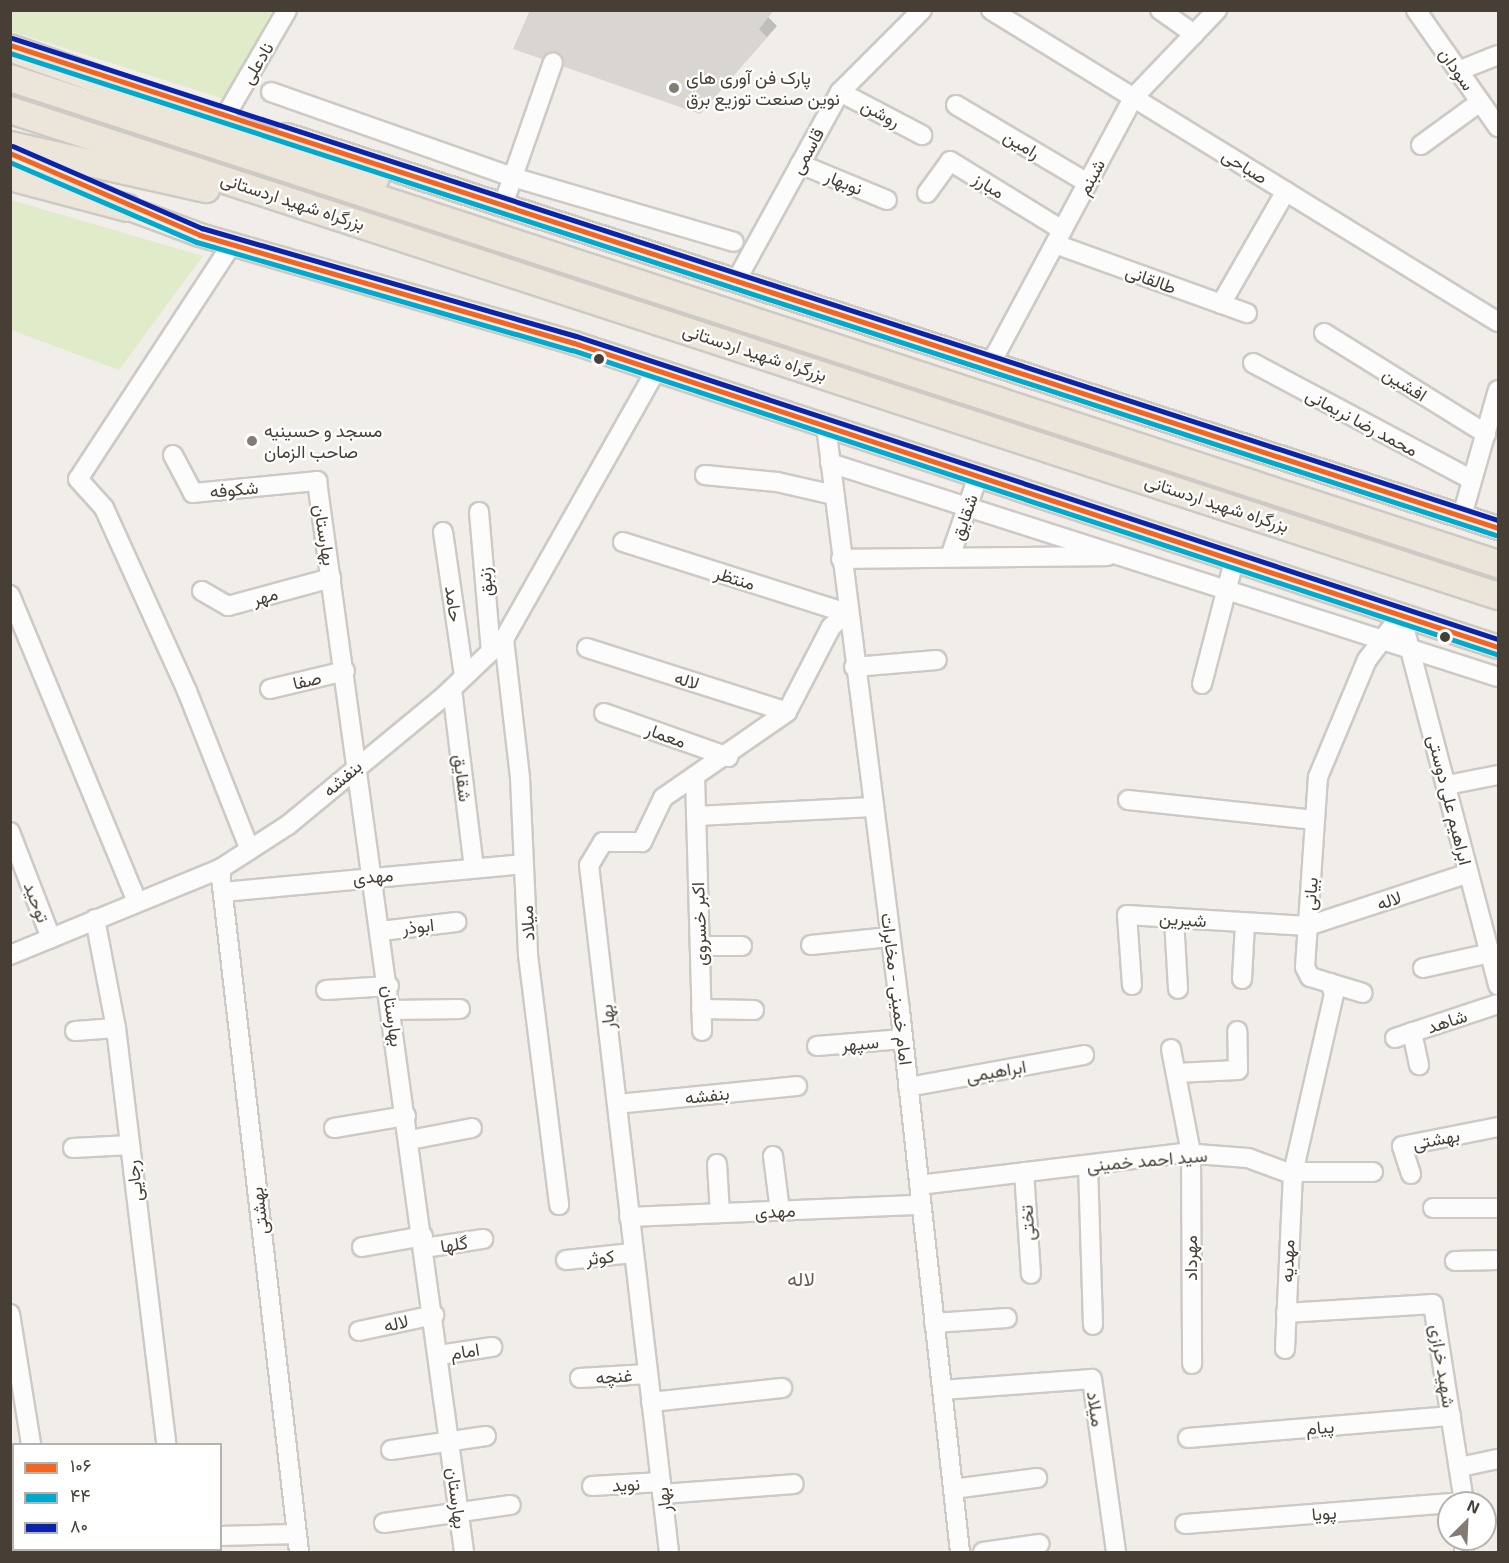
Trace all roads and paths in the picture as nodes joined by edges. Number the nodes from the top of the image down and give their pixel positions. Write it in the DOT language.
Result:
graph roads {
  1 [pos="287,10"];
  2 [pos="922,10"];
  3 [pos="991,10"];
  4 [pos="1160,10"];
  5 [pos="1217,10"];
  6 [pos="1416,10"];
  7 [pos="1194,34"];
  8 [pos="10,46"];
  9 [pos="1498,55"];
  10 [pos="553,62"];
  11 [pos="1458,71"];
  12 [pos="10,78"];
  13 [pos="271,92"];
  14 [pos="840,92"];
  15 [pos="1134,98"];
  16 [pos="1480,102"];
  17 [pos="956,105"];
  18 [pos="10,110"];
  19 [pos="226,115"];
  20 [pos="1498,128"];
  21 [pos="922,135"];
  22 [pos="10,145"];
  23 [pos="1421,145"];
  24 [pos="10,153"];
  25 [pos="800,164"];
  26 [pos="10,177"];
  27 [pos="512,177"];
  28 [pos="1088,183"];
  29 [pos="1286,192"];
  30 [pos="927,193"];
  31 [pos="887,200"];
  32 [pos="503,205"];
  33 [pos="127,208"];
  34 [pos="362,223"];
  35 [pos="1059,237"];
  36 [pos="734,242"];
  37 [pos="232,244"];
  38 [pos="736,280"];
  39 [pos="1221,304"];
  40 [pos="707,305"];
  41 [pos="1247,313"];
  42 [pos="1498,322"];
  43 [pos="1324,333"];
  44 [pos="991,363"];
  45 [pos="1253,363"];
  46 [pos="656,370"];
  47 [pos="1498,390"];
  48 [pos="826,426"];
  49 [pos="1486,434"];
  50 [pos="173,455"];
  51 [pos="830,462"];
  52 [pos="705,475"];
  53 [pos="978,476"];
  54 [pos="1472,480"];
  55 [pos="317,481"];
  56 [pos="834,495"];
  57 [pos="969,503"];
  58 [pos="479,512"];
  59 [pos="1462,516"];
  60 [pos="1498,528"];
  61 [pos="443,532"];
  62 [pos="623,542"];
  63 [pos="950,557"];
  64 [pos="1121,557"];
  65 [pos="841,559"];
  66 [pos="1234,561"];
  67 [pos="1498,562"];
  68 [pos="331,578"];
  69 [pos="202,591"];
  70 [pos="1230,591"];
  71 [pos="10,595"];
  72 [pos="1498,596"];
  73 [pos="847,613"];
  74 [pos="1401,615"];
  75 [pos="1382,640"];
  76 [pos="498,645"];
  77 [pos="1498,647"];
  78 [pos="587,648"];
  79 [pos="1411,649"];
  80 [pos="937,660"];
  81 [pos="854,667"];
  82 [pos="345,670"];
  83 [pos="1498,677"];
  84 [pos="458,683"];
  85 [pos="1202,684"];
  86 [pos="270,688"];
  87 [pos="604,712"];
  88 [pos="788,712"];
  89 [pos="728,757"];
  90 [pos="358,763"];
  91 [pos="1498,775"];
  92 [pos="695,776"];
  93 [pos="1447,785"];
  94 [pos="1128,800"];
  95 [pos="873,807"];
  96 [pos="696,816"];
  97 [pos="1316,820"];
  98 [pos="10,832"];
  99 [pos="250,850"];
  100 [pos="524,864"];
  101 [pos="474,868"];
  102 [pos="220,869"];
  103 [pos="1469,873"];
  104 [pos="374,875"];
  105 [pos="223,892"];
  106 [pos="137,902"];
  107 [pos="1174,918"];
  108 [pos="95,919"];
  109 [pos="456,922"];
  110 [pos="1245,923"];
  111 [pos="1308,926"];
  112 [pos="381,931"];
  113 [pos="890,937"];
  114 [pos="51,938"];
  115 [pos="811,945"];
  116 [pos="700,946"];
  117 [pos="742,946"];
  118 [pos="1490,953"];
  119 [pos="10,955"];
  120 [pos="1423,968"];
  121 [pos="1242,979"];
  122 [pos="1330,983"];
  123 [pos="1132,985"];
  124 [pos="1498,985"];
  125 [pos="389,986"];
  126 [pos="1179,989"];
  127 [pos="326,990"];
  128 [pos="1362,993"];
  129 [pos="1498,1004"];
  130 [pos="460,1009"];
  131 [pos="701,1009"];
  132 [pos="392,1010"];
  133 [pos="754,1010"];
  134 [pos="116,1028"];
  135 [pos="75,1031"];
  136 [pos="702,1031"];
  137 [pos="1237,1032"];
  138 [pos="903,1039"];
  139 [pos="817,1046"];
  140 [pos="1172,1049"];
  141 [pos="1084,1055"];
  142 [pos="1419,1065"];
  143 [pos="1176,1073"];
  144 [pos="797,1086"];
  145 [pos="909,1087"];
  146 [pos="616,1104"];
  147 [pos="406,1116"];
  148 [pos="1498,1127"];
  149 [pos="334,1128"];
  150 [pos="472,1128"];
  151 [pos="410,1140"];
  152 [pos="130,1145"];
  153 [pos="73,1148"];
  154 [pos="1191,1153"];
  155 [pos="773,1156"];
  156 [pos="717,1164"];
  157 [pos="1088,1165"];
  158 [pos="1024,1172"];
  159 [pos="1373,1172"];
  160 [pos="1293,1173"];
  161 [pos="1411,1174"];
  162 [pos="919,1185"];
  163 [pos="559,1205"];
  164 [pos="921,1205"];
  165 [pos="1433,1208"];
  166 [pos="1498,1208"];
  167 [pos="780,1211"];
  168 [pos="720,1214"];
  169 [pos="629,1218"];
  170 [pos="483,1239"];
  171 [pos="424,1242"];
  172 [pos="362,1247"];
  173 [pos="633,1253"];
  174 [pos="566,1260"];
  175 [pos="1498,1260"];
  176 [pos="1455,1261"];
  177 [pos="1031,1274"];
  178 [pos="1286,1313"];
  179 [pos="10,1314"];
  180 [pos="434,1315"];
  181 [pos="1007,1318"];
  182 [pos="934,1323"];
  183 [pos="1093,1325"];
  184 [pos="359,1331"];
  185 [pos="492,1347"];
  186 [pos="1285,1349"];
  187 [pos="439,1355"];
  188 [pos="1192,1364"];
  189 [pos="648,1374"];
  190 [pos="580,1378"];
  191 [pos="782,1388"];
  192 [pos="942,1390"];
  193 [pos="651,1402"];
  194 [pos="1451,1416"];
  195 [pos="486,1436"];
  196 [pos="1188,1438"];
  197 [pos="450,1441"];
  198 [pos="31,1443"];
  199 [pos="166,1443"];
  200 [pos="391,1450"];
  201 [pos="1498,1460"];
  202 [pos="1460,1467"];
  203 [pos="1037,1478"];
  204 [pos="794,1484"];
  205 [pos="592,1486"];
  206 [pos="662,1488"];
  207 [pos="953,1489"];
  208 [pos="1463,1491"];
  209 [pos="1437,1504"];
  210 [pos="511,1505"];
  211 [pos="459,1514"];
  212 [pos="384,1523"];
  213 [pos="1185,1524"];
  214 [pos="297,1534"];
  215 [pos="222,1536"];
  216 [pos="1039,1544"];
  217 [pos="299,1552"];
  218 [pos="464,1552"];
  219 [pos="669,1552"];
  220 [pos="960,1552"];
  221 [pos="983,1552"];
  222 [pos="1116,1552"];
  1 -- 19 [label="street, نادعلی"];
  2 -- 14 [label="street, قاسمی"];
  3 -- 15 [label="street, صباحی"];
  4 -- 7 [label="street"];
  5 -- 7 [label="street, شبنم"];
  6 -- 11 [label="street, سودان"];
  7 -- 15 [label="street, شبنم"];
  8 -- 19 [label="main road"];
  8 -- 40 [label="highway"];
  9 -- 11 [label="street"];
  10 -- 27 [label="street"];
  11 -- 16 [label="street, سودان"];
  12 -- 40 [label="highway, بزرگراه شهید اردستانی"];
  13 -- 27 [label="street"];
  14 -- 21 [label="street, روشن"];
  14 -- 25 [label="street, قاسمی"];
  15 -- 28 [label="street, شبنم"];
  15 -- 29 [label="street, صباحی"];
  16 -- 20 [label="street, سودان"];
  16 -- 23 [label="street"];
  17 -- 28 [label="street, رامین"];
  18 -- 34 [label="highway, بزرگراه شهید اردستانی"];
  19 -- 32 [label="main road"];
  22 -- 34 [label="highway"];
  24 -- 33 [label="main road"];
  25 -- 31 [label="street, نوبهار"];
  25 -- 38 [label="street, قاسمی"];
  26 -- 33 [label="highway"];
  27 -- 32 [label="street"];
  27 -- 36 [label="street"];
  28 -- 35 [label="street, شبنم"];
  29 -- 39 [label="street"];
  29 -- 42 [label="street, صباحی"];
  30 -- 35 [label="street, مبارز"];
  32 -- 38 [label="main road"];
  33 -- 37 [label="main road"];
  34 -- 72 [label="highway, بزرگراه شهید اردستانی"];
  35 -- 39 [label="street, طالقانی"];
  35 -- 44 [label="street, شبنم"];
  37 -- 46 [label="main road"];
  37 -- 99 [label="street"];
  38 -- 44 [label="main road"];
  39 -- 41 [label="street, طالقانی"];
  40 -- 67 [label="highway, بزرگراه شهید اردستانی"];
  43 -- 49 [label="street, افشین"];
  44 -- 59 [label="main road"];
  45 -- 54 [label="street, محمد رضا نریمانی"];
  46 -- 48 [label="main road"];
  46 -- 76 [label="street, بنفشه"];
  47 -- 49 [label="street"];
  48 -- 51 [label="street, امام خمینی - مخابرات"];
  48 -- 53 [label="main road"];
  49 -- 54 [label="street"];
  50 -- 55 [label="street, شکوفه"];
  51 -- 56 [label="street, امام خمینی - مخابرات"];
  51 -- 57 [label="street"];
  52 -- 56 [label="street"];
  53 -- 57 [label="street, شقایق"];
  53 -- 66 [label="main road"];
  54 -- 59 [label="street"];
  55 -- 68 [label="street, بهارستان"];
  56 -- 65 [label="street, امام خمینی - مخابرات"];
  57 -- 63 [label="street, شقایق"];
  57 -- 64 [label="street"];
  58 -- 76 [label="street, زنبق"];
  59 -- 60 [label="main road"];
  61 -- 84 [label="street, حامد"];
  62 -- 73 [label="street, منتظر"];
  63 -- 64 [label="street"];
  63 -- 65 [label="street"];
  64 -- 70 [label="street"];
  65 -- 73 [label="street, امام خمینی - مخابرات"];
  66 -- 70 [label="street"];
  66 -- 74 [label="main road"];
  68 -- 69 [label="street, مهر"];
  68 -- 82 [label="street, بهارستان"];
  70 -- 75 [label="street"];
  70 -- 85 [label="street"];
  71 -- 106 [label="street"];
  73 -- 81 [label="street, امام خمینی - مخابرات"];
  73 -- 88 [label="street, بهار"];
  74 -- 75 [label="street, بیانی"];
  74 -- 77 [label="main road"];
  74 -- 79 [label="street, ابراهیم علی دوستی"];
  75 -- 79 [label="street"];
  75 -- 97 [label="street, بیانی"];
  76 -- 84 [label="street, بنفشه"];
  76 -- 100 [label="street, میلاد"];
  78 -- 88 [label="street, لاله"];
  79 -- 83 [label="street"];
  79 -- 93 [label="street, ابراهیم علی دوستی"];
  80 -- 81 [label="street"];
  81 -- 95 [label="street, امام خمینی - مخابرات"];
  82 -- 86 [label="street, صفا"];
  82 -- 90 [label="street, بهارستان"];
  84 -- 90 [label="street, بنفشه"];
  84 -- 101 [label="street, شقایق"];
  87 -- 89 [label="street, معمار"];
  88 -- 89 [label="street, بهار"];
  89 -- 92 [label="street, بهار"];
  90 -- 99 [label="street, بنفشه"];
  90 -- 104 [label="street, بهارستان"];
  91 -- 93 [label="street"];
  92 -- 96 [label="street, اکبر خسروی"];
  92 -- 146 [label="street, بهار"];
  93 -- 103 [label="street, ابراهیم علی دوستی"];
  94 -- 97 [label="street"];
  95 -- 96 [label="street"];
  95 -- 113 [label="street, امام خمینی - مخابرات"];
  96 -- 116 [label="street, اکبر خسروی"];
  97 -- 111 [label="street, بیانی"];
  98 -- 114 [label="street, توحید"];
  99 -- 102 [label="street, بنفشه"];
  100 -- 101 [label="street, مهدی"];
  100 -- 163 [label="street, میلاد"];
  101 -- 104 [label="street, مهدی"];
  102 -- 105 [label="street, بهشتی"];
  102 -- 106 [label="street, بنفشه"];
  103 -- 111 [label="street, لاله"];
  103 -- 118 [label="street, ابراهیم علی دوستی"];
  104 -- 105 [label="street, مهدی"];
  104 -- 112 [label="street, بهارستان"];
  105 -- 214 [label="street, بهشتی"];
  106 -- 108 [label="street, بنفشه"];
  107 -- 110 [label="street, شیرین"];
  107 -- 123 [label="street, شیرین"];
  107 -- 126 [label="street"];
  108 -- 114 [label="street, بنفشه"];
  108 -- 134 [label="street, رجایی"];
  109 -- 112 [label="street, ابوذر"];
  110 -- 111 [label="street, شیرین"];
  110 -- 121 [label="street"];
  111 -- 122 [label="street, بیانی"];
  112 -- 125 [label="street, بهارستان"];
  113 -- 115 [label="street"];
  113 -- 138 [label="street, امام خمینی - مخابرات"];
  114 -- 119 [label="street, بنفشه"];
  116 -- 117 [label="street"];
  116 -- 131 [label="street, اکبر خسروی"];
  118 -- 120 [label="street"];
  118 -- 124 [label="street, ابراهیم علی دوستی"];
  122 -- 128 [label="street, بیانی"];
  122 -- 160 [label="street"];
  125 -- 127 [label="street"];
  125 -- 132 [label="street, بهارستان"];
  129 -- 142 [label="street, شاهد"];
  130 -- 132 [label="street"];
  131 -- 133 [label="street"];
  131 -- 136 [label="street, اکبر خسروی"];
  132 -- 147 [label="street, بهارستان"];
  134 -- 135 [label="street"];
  134 -- 152 [label="street, رجایی"];
  137 -- 143 [label="street"];
  138 -- 139 [label="street, سپهر"];
  138 -- 145 [label="street, امام خمینی - مخابرات"];
  140 -- 143 [label="street, مهرداد"];
  141 -- 145 [label="street, ابراهیمی"];
  143 -- 154 [label="street, مهرداد"];
  144 -- 146 [label="street, بنفشه"];
  145 -- 162 [label="street, امام خمینی - مخابرات"];
  146 -- 169 [label="street, بهار"];
  147 -- 149 [label="street"];
  147 -- 151 [label="street, بهارستان"];
  148 -- 161 [label="street, بهشتی"];
  150 -- 151 [label="street"];
  151 -- 171 [label="street, بهارستان"];
  152 -- 153 [label="street"];
  152 -- 199 [label="street, رجایی"];
  154 -- 157 [label="street, سید احمد خمینی"];
  154 -- 160 [label="street, سید احمد خمینی"];
  154 -- 188 [label="street, مهرداد"];
  155 -- 167 [label="street"];
  156 -- 168 [label="street"];
  157 -- 158 [label="street, سید احمد خمینی"];
  157 -- 183 [label="street"];
  158 -- 162 [label="street, سید احمد خمینی"];
  158 -- 177 [label="street, تختی"];
  159 -- 160 [label="street, سید احمد خمینی"];
  160 -- 178 [label="street, مهدیه"];
  162 -- 164 [label="street, امام خمینی - مخابرات"];
  164 -- 167 [label="street, مهدی"];
  164 -- 182 [label="street, امام خمینی - مخابرات"];
  165 -- 166 [label="street"];
  167 -- 168 [label="street, مهدی"];
  168 -- 169 [label="street, مهدی"];
  169 -- 173 [label="street, بهار"];
  170 -- 171 [label="street, گلها"];
  171 -- 172 [label="street"];
  171 -- 180 [label="street, بهارستان"];
  173 -- 174 [label="street, کوثر"];
  173 -- 189 [label="street, بهار"];
  175 -- 176 [label="street"];
  178 -- 186 [label="street, مهدیه"];
  178 -- 194 [label="street, شهید خرازی"];
  179 -- 198 [label="street"];
  180 -- 184 [label="street, لاله"];
  180 -- 187 [label="street, بهارستان"];
  181 -- 182 [label="street"];
  182 -- 192 [label="street, امام خمینی - مخابرات"];
  185 -- 187 [label="street, امام"];
  187 -- 197 [label="street, بهارستان"];
  189 -- 190 [label="street, غنچه"];
  189 -- 193 [label="street, بهار"];
  191 -- 193 [label="street"];
  192 -- 207 [label="street, امام خمینی - مخابرات"];
  192 -- 222 [label="street, میلاد"];
  193 -- 206 [label="street, بهار"];
  194 -- 196 [label="street, پیام"];
  194 -- 202 [label="street, شهید خرازی"];
  195 -- 197 [label="street"];
  197 -- 200 [label="street"];
  197 -- 211 [label="street, بهارستان"];
  201 -- 202 [label="street"];
  202 -- 208 [label="street, شهید خرازی"];
  203 -- 207 [label="street"];
  204 -- 206 [label="street, نوید"];
  205 -- 206 [label="street, نوید"];
  206 -- 219 [label="street, بهار"];
  207 -- 220 [label="street, امام خمینی - مخابرات"];
  209 -- 213 [label="street, پویا"];
  210 -- 211 [label="street"];
  211 -- 212 [label="street"];
  211 -- 218 [label="street, بهارستان"];
  214 -- 215 [label="street"];
  214 -- 217 [label="street, بهشتی"];
  216 -- 221 [label="street"];
}
